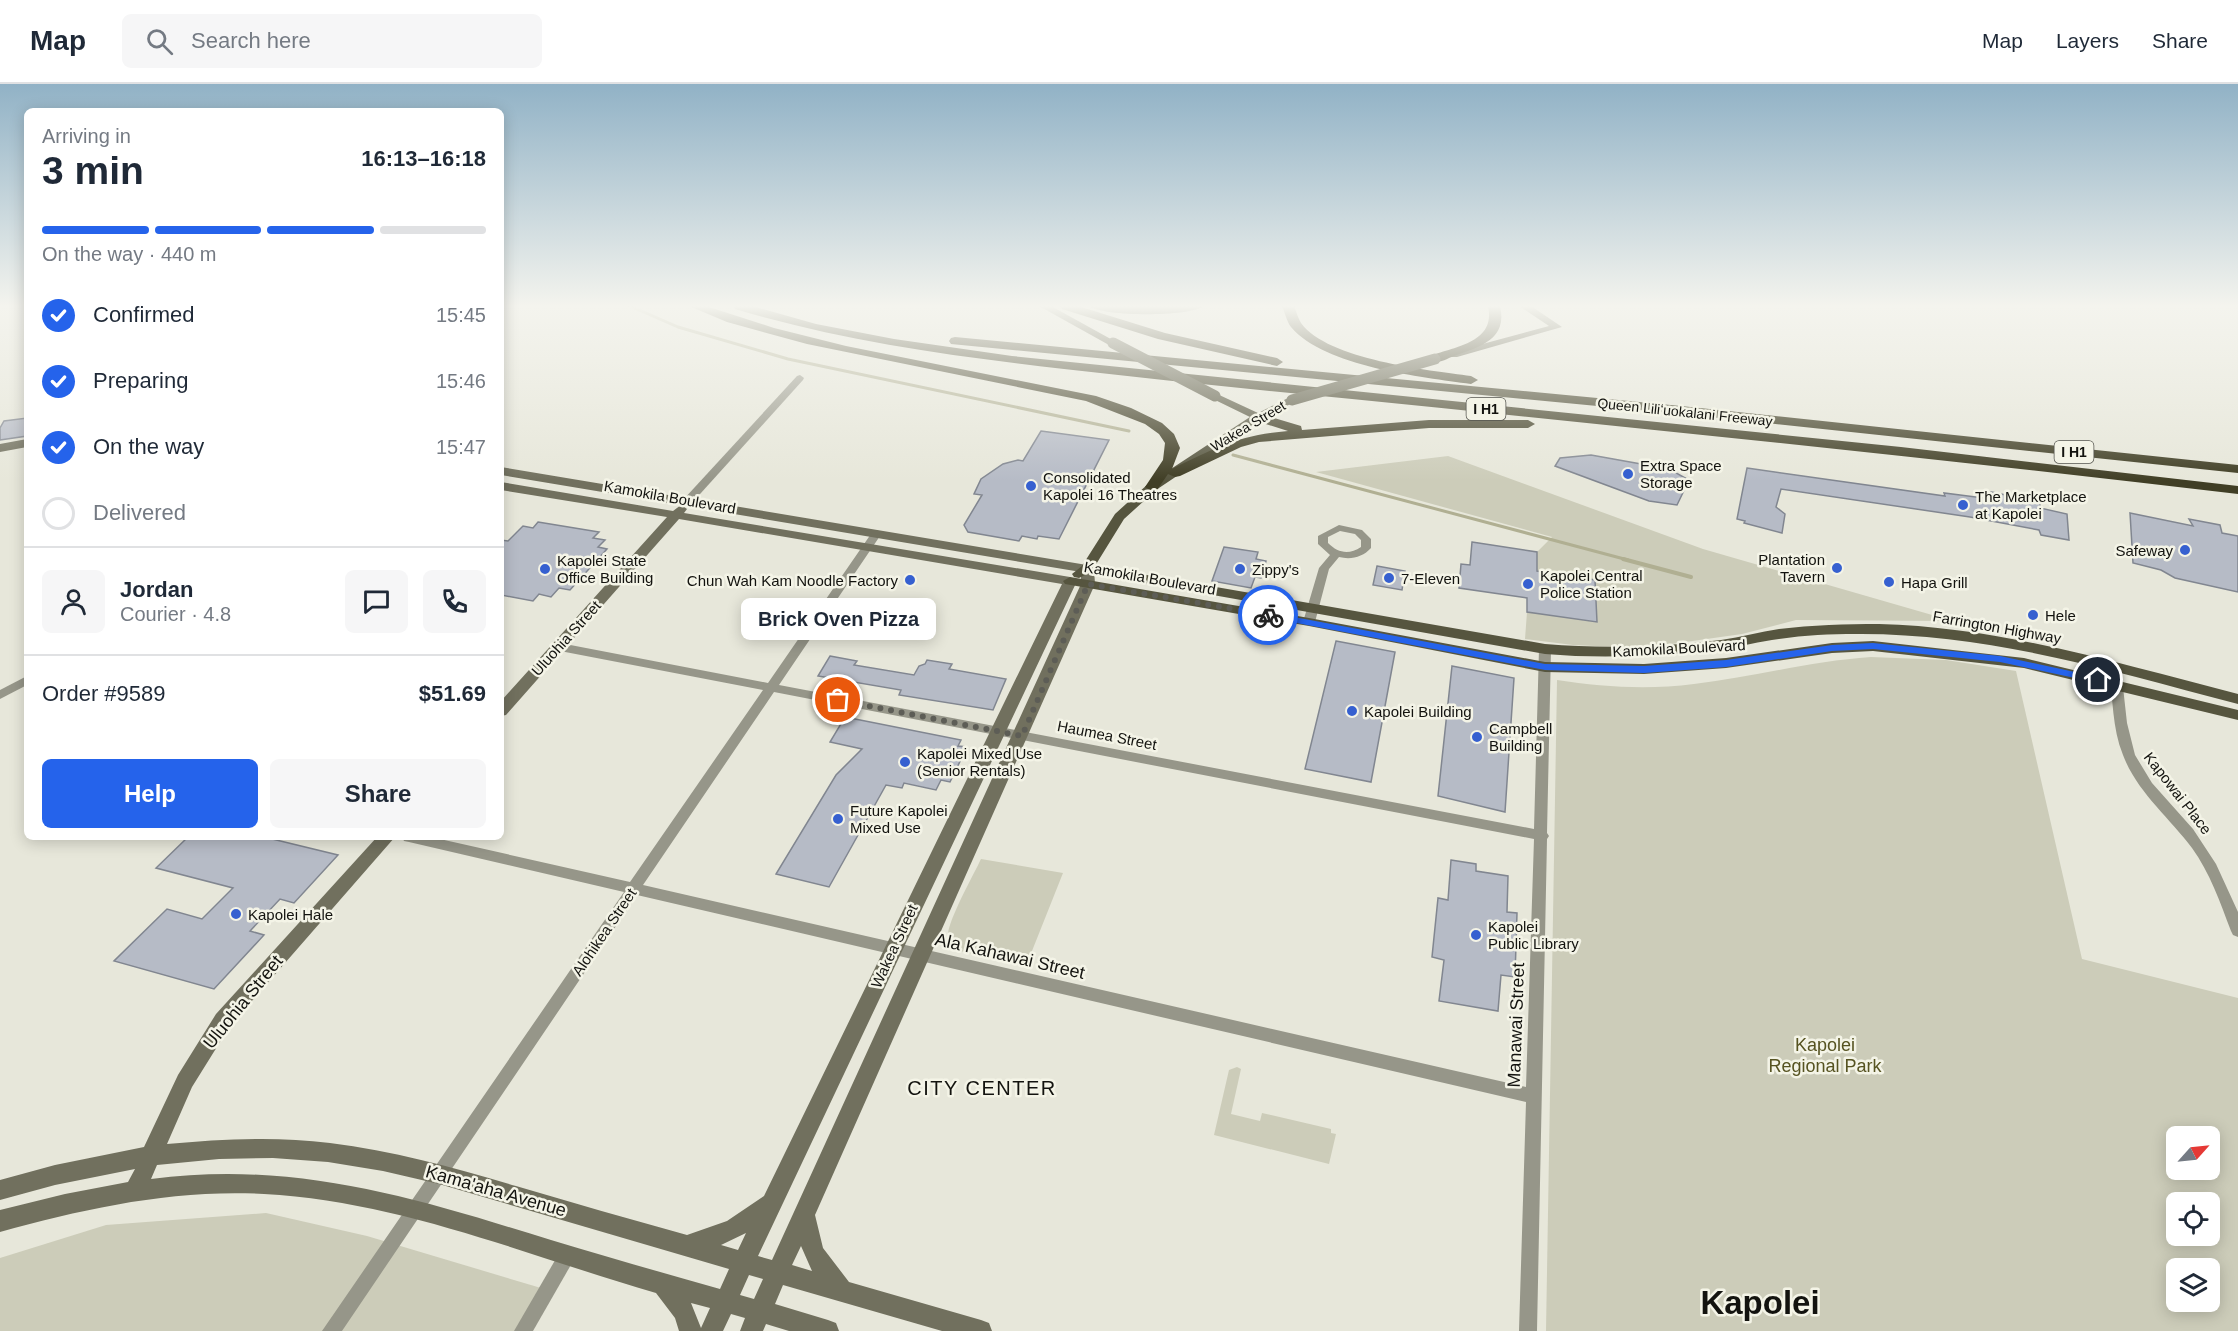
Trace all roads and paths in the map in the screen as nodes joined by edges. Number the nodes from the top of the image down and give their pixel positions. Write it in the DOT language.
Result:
graph roads {
  1 [pos="922,364"];
  2 [pos="1017,364"];
  3 [pos="1056,364"];
  4 [pos="1153,364"];
  5 [pos="1193,364"];
  6 [pos="1296,364"];
  7 [pos="1384,364"];
  8 [pos="1417,364"];
  9 [pos="1143,375"];
  10 [pos="800,378"];
  11 [pos="1218,398"];
  12 [pos="1537,398"];
  13 [pos="1258,417"];
  14 [pos="1334,431"];
  15 [pos="1911,435"];
  16 [pos="1222,440"];
  17 [pos="24,444"];
  18 [pos="0,448"];
  19 [pos="24,454"];
  20 [pos="0,458"];
  21 [pos="2047,468"];
  22 [pos="2238,469"];
  23 [pos="504,472"];
  24 [pos="1174,473"];
  25 [pos="504,486"];
  26 [pos="1152,488"];
  27 [pos="2238,490"];
  28 [pos="687,502"];
  29 [pos="676,515"];
  30 [pos="877,533"];
  31 [pos="869,547"];
  32 [pos="1336,554"];
  33 [pos="1087,569"];
  34 [pos="1070,581"];
  35 [pos="1088,584"];
  36 [pos="1311,615"];
  37 [pos="1780,633"];
  38 [pos="560,646"];
  39 [pos="1545,649"];
  40 [pos="1795,654"];
  41 [pos="1545,667"];
  42 [pos="2115,669"];
  43 [pos="24,682"];
  44 [pos="2118,685"];
  45 [pos="771,687"];
  46 [pos="0,695"];
  47 [pos="2238,699"];
  48 [pos="504,708"];
  49 [pos="2238,715"];
  50 [pos="997,731"];
  51 [pos="1022,736"];
  52 [pos="1542,836"];
  53 [pos="384,840"];
  54 [pos="422,840"];
  55 [pos="634,889"];
  56 [pos="2238,931"];
  57 [pos="893,949"];
  58 [pos="921,956"];
  59 [pos="1533,1096"];
  60 [pos="151,1155"];
  61 [pos="439,1174"];
  62 [pos="0,1190"];
  63 [pos="135,1191"];
  64 [pos="771,1203"];
  65 [pos="414,1209"];
  66 [pos="804,1214"];
  67 [pos="0,1221"];
  68 [pos="686,1247"];
  69 [pos="567,1256"];
  70 [pos="743,1263"];
  71 [pos="778,1273"];
  72 [pos="660,1281"];
  73 [pos="844,1292"];
  74 [pos="725,1301"];
  75 [pos="756,1321"];
  76 [pos="817,1330"];
  77 [pos="331,1331"];
  78 [pos="523,1331"];
  79 [pos="690,1331"];
  80 [pos="711,1331"];
  81 [pos="981,1331"];
  82 [pos="1528,1331"];
  1 -- 26 [label="highway"];
  2 -- 9 [label="highway"];
  3 -- 9 [label="highway, Queen Liliʻuokalani Freeway / I H1"];
  4 -- 11 [label="main road, bridge"];
  5 -- 12 [label="highway, Queen Liliʻuokalani Freeway / I H1"];
  6 -- 12 [label="highway"];
  7 -- 15 [label="highway"];
  8 -- 13 [label="main road, Wakea Street, bridge"];
  9 -- 21 [label="highway, Queen Liliʻuokalani Freeway / I H1"];
  10 -- 28 [label="street, Uluohia Street"];
  11 -- 13 [label="main road"];
  11 -- 16 [label="main road"];
  12 -- 15 [label="highway, Queen Liliʻuokalani Freeway / I H1"];
  13 -- 14 [label="highway"];
  13 -- 16 [label="main road, Wakea Street"];
  14 -- 21 [label="highway"];
  14 -- 24 [label="highway"];
  15 -- 22 [label="highway, Queen Liliʻuokalani Freeway / I H1"];
  16 -- 24 [label="main road, Wakea Street"];
  17 -- 18 [label="street"];
  19 -- 20 [label="street"];
  21 -- 27 [label="highway, Queen Liliʻuokalani Freeway / I H1"];
  23 -- 28 [label="street, Kamokila Boulevard"];
  24 -- 26 [label="main road, Wakea Street"];
  25 -- 29 [label="street, Kamokila Boulevard"];
  26 -- 33 [label="main road, Wakea Street"];
  28 -- 29 [label="street, Uluohia Street"];
  28 -- 30 [label="street, Kamokila Boulevard"];
  29 -- 31 [label="street, Kamokila Boulevard"];
  29 -- 38 [label="street, Uluohia Street"];
  30 -- 31 [label="street, Alohikea Street"];
  30 -- 33 [label="street, Kamokila Boulevard"];
  31 -- 34 [label="street, Kamokila Boulevard"];
  31 -- 45 [label="street, Alohikea Street"];
  32 -- 36 [label="street"];
  33 -- 34 [label="main road, Wakea Street"];
  33 -- 35 [label="street, Wakea Street"];
  33 -- 36 [label="main road, Kamokila Boulevard"];
  34 -- 35 [label="main road, Kamokila Boulevard"];
  34 -- 50 [label="street, Wakea Street"];
  35 -- 36 [label="main road, Kamokila Boulevard"];
  35 -- 51 [label="street, Wakea Street"];
  36 -- 39 [label="main road, Kamokila Boulevard"];
  36 -- 41 [label="main road, Kamokila Boulevard"];
  37 -- 39 [label="main road, Kamokila Boulevard"];
  37 -- 42 [label="main road, Farrington Highway"];
  38 -- 45 [label="street, Haumea Street"];
  38 -- 48 [label="street, Uluohia Street"];
  39 -- 41 [label="street, Manawai Street"];
  40 -- 41 [label="main road, Kamokila Boulevard"];
  40 -- 44 [label="main road, Farrington Highway"];
  41 -- 52 [label="street, Manawai Street"];
  42 -- 44 [label="street, Kapowai Place"];
  42 -- 47 [label="main road, Farrington Highway"];
  43 -- 46 [label="street"];
  44 -- 49 [label="main road, Farrington Highway"];
  44 -- 56 [label="street, Kapowai Place"];
  45 -- 50 [label="street, Haumea Street"];
  45 -- 55 [label="street, Alohikea Street"];
  50 -- 51 [label="street, Haumea Street"];
  50 -- 57 [label="street, Wakea Street"];
  51 -- 52 [label="street, Haumea Street"];
  51 -- 58 [label="street, Wakea Street"];
  52 -- 59 [label="street, Manawai Street"];
  53 -- 60 [label="street, Uluohia Street"];
  54 -- 55 [label="street, Ala Kahawai Street"];
  55 -- 57 [label="street, Ala Kahawai Street"];
  55 -- 61 [label="street, Alohikea Street"];
  57 -- 58 [label="street, Ala Kahawai Street"];
  57 -- 64 [label="street, Wakea Street"];
  58 -- 59 [label="street, Ala Kahawai Street"];
  58 -- 66 [label="street, Wakea Street"];
  59 -- 82 [label="street, Manawai Street"];
  60 -- 61 [label="street, Kama'aha Avenue"];
  60 -- 62 [label="street, Kama'aha Avenue"];
  60 -- 63 [label="street, Uluohia Street"];
  61 -- 65 [label="street, Alohikea Street"];
  61 -- 68 [label="street, Kama'aha Avenue"];
  63 -- 65 [label="street"];
  63 -- 67 [label="street"];
  64 -- 68 [label="street"];
  64 -- 70 [label="street, Wakea Street"];
  65 -- 69 [label="street"];
  65 -- 77 [label="street, Alohikea Street"];
  66 -- 71 [label="street, Wakea Street"];
  66 -- 73 [label="street"];
  68 -- 70 [label="street, Kama'aha Avenue"];
  69 -- 72 [label="street"];
  69 -- 78 [label="street"];
  70 -- 71 [label="street, Kama'aha Avenue"];
  70 -- 74 [label="street, Wakea Street"];
  71 -- 73 [label="street, Kama'aha Avenue"];
  71 -- 75 [label="street, Wakea Street"];
  72 -- 74 [label="street"];
  72 -- 79 [label="street"];
  73 -- 81 [label="street, Kama'aha Avenue"];
  74 -- 75 [label="street"];
  74 -- 80 [label="street, Wakea Street"];
  75 -- 76 [label="street"];
}
